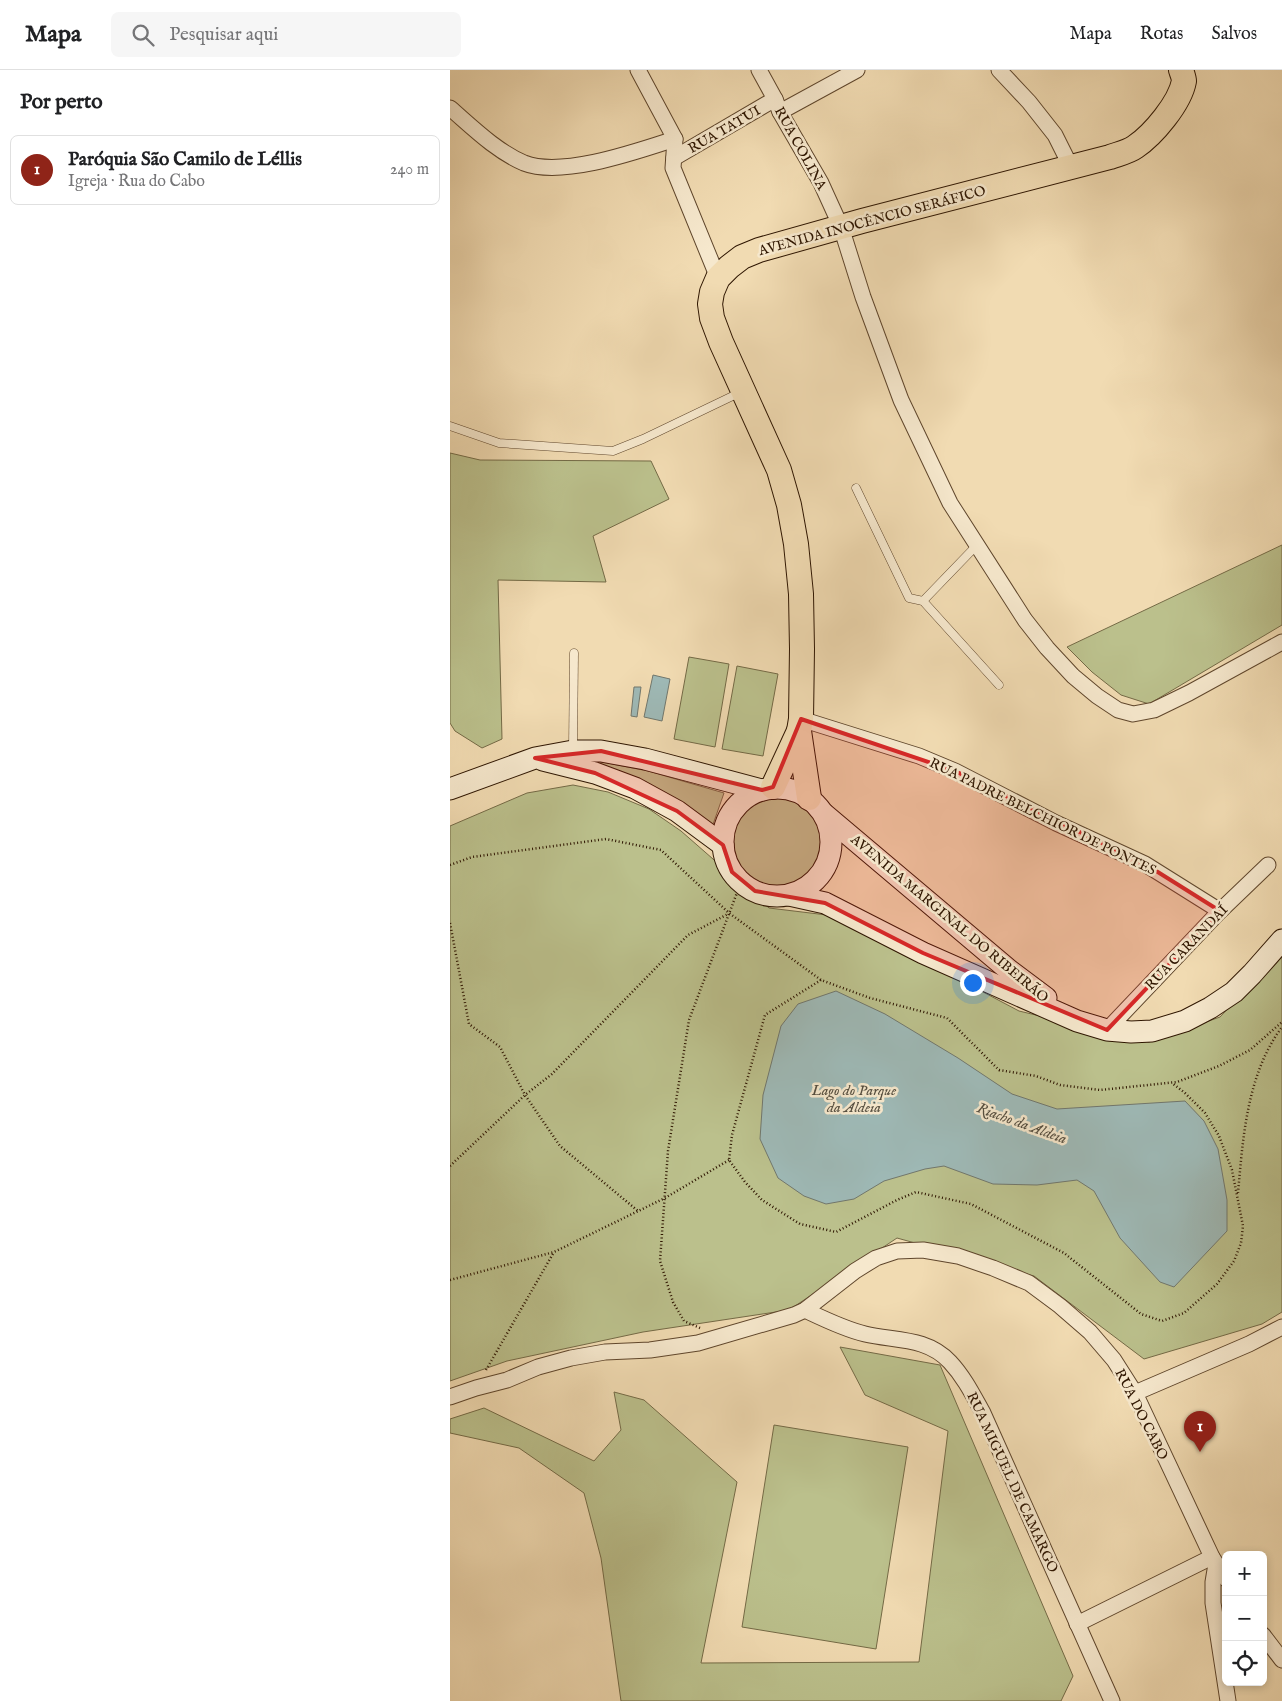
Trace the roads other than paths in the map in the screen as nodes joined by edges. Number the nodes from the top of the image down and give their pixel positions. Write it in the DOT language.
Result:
graph roads {
  1 [pos="638,70"];
  2 [pos="759,70"];
  3 [pos="857,70"];
  4 [pos="999,70"];
  5 [pos="1186,73"];
  6 [pos="777,106"];
  7 [pos="450,108"];
  8 [pos="675,139"];
  9 [pos="674,158"];
  10 [pos="1071,167"];
  11 [pos="841,227"];
  12 [pos="718,278"];
  13 [pos="743,392"];
  14 [pos="450,426"];
  15 [pos="856,488"];
  16 [pos="976,545"];
  17 [pos="923,602"];
  18 [pos="1282,642"];
  19 [pos="574,654"];
  20 [pos="999,685"];
  21 [pos="800,725"];
  22 [pos="574,751"];
  23 [pos="535,758"];
  24 [pos="768,788"];
  25 [pos="450,789"];
  26 [pos="817,806"];
  27 [pos="723,845"];
  28 [pos="1268,865"];
  29 [pos="789,895"];
  30 [pos="1220,911"];
  31 [pos="1282,940"];
  32 [pos="1077,1021"];
  33 [pos="1107,1030"];
  34 [pos="805,1310"];
  35 [pos="1282,1327"];
  36 [pos="1135,1393"];
  37 [pos="450,1397"];
  38 [pos="1214,1561"];
  39 [pos="1222,1573"];
  40 [pos="1077,1624"];
  41 [pos="1267,1640"];
  42 [pos="1282,1660"];
  43 [pos="1226,1700"];
  44 [pos="1112,1701"];
  1 -- 8 [label="street"];
  2 -- 6 [label="street, RUA COLINA"];
  3 -- 6 [label="street, RUA TATUI"];
  4 -- 10 [label="street"];
  5 -- 10 [label="main road, AVENIDA INOCÊNCIO SERÁFICO"];
  6 -- 9 [label="street, RUA TATUI"];
  6 -- 11 [label="street, RUA COLINA"];
  7 -- 8 [label="street"];
  8 -- 9 [label="street"];
  9 -- 12 [label="street"];
  10 -- 11 [label="main road, AVENIDA INOCÊNCIO SERÁFICO"];
  11 -- 12 [label="main road, AVENIDA INOCÊNCIO SERÁFICO"];
  11 -- 16 [label="street, RUA COLINA"];
  12 -- 13 [label="main road, AVENIDA INOCÊNCIO SERÁFICO"];
  13 -- 14 [label="lane"];
  13 -- 21 [label="main road, AVENIDA INOCÊNCIO SERÁFICO"];
  15 -- 17 [label="lane"];
  16 -- 17 [label="lane"];
  16 -- 18 [label="street, RUA COLINA"];
  17 -- 20 [label="lane"];
  19 -- 22 [label="lane"];
  21 -- 24 [label="main road, AVENIDA INOCÊNCIO SERÁFICO"];
  21 -- 26 [label="main road, AVENIDA INOCÊNCIO SERÁFICO"];
  21 -- 30 [label="street, RUA PADRE BELCHIOR DE PONTES"];
  22 -- 23 [label="main road, AVENIDA MARGINAL DO RIBEIRÃO"];
  22 -- 24 [label="main road, AVENIDA MARGINAL DO RIBEIRÃO"];
  23 -- 25 [label="main road, AVENIDA MARGINAL DO RIBEIRÃO"];
  23 -- 27 [label="main road"];
  24 -- 26 [label="main road, AVENIDA MARGINAL DO RIBEIRÃO"];
  24 -- 27 [label="main road"];
  26 -- 29 [label="main road, AVENIDA MARGINAL DO RIBEIRÃO"];
  26 -- 32 [label="main road, AVENIDA MARGINAL DO RIBEIRÃO"];
  27 -- 29 [label="main road, AVENIDA MARGINAL DO RIBEIRÃO"];
  28 -- 30 [label="street, RUA CARANDAÍ"];
  29 -- 32 [label="main road, AVENIDA MARGINAL DO RIBEIRÃO"];
  30 -- 33 [label="street, RUA CARANDAÍ"];
  31 -- 33 [label="main road, AVENIDA MARGINAL DO RIBEIRÃO"];
  32 -- 33 [label="main road, AVENIDA MARGINAL DO RIBEIRÃO"];
  34 -- 36 [label="street, RUA DO CABO"];
  34 -- 37 [label="street"];
  34 -- 40 [label="street, RUA MIGUEL DE CAMARGO"];
  35 -- 36 [label="street"];
  36 -- 38 [label="street, RUA DO CABO"];
  38 -- 39 [label="street, RUA DO CABO"];
  38 -- 40 [label="street"];
  38 -- 43 [label="street"];
  40 -- 44 [label="street, RUA MIGUEL DE CAMARGO"];
  41 -- 42 [label="street"];
}
